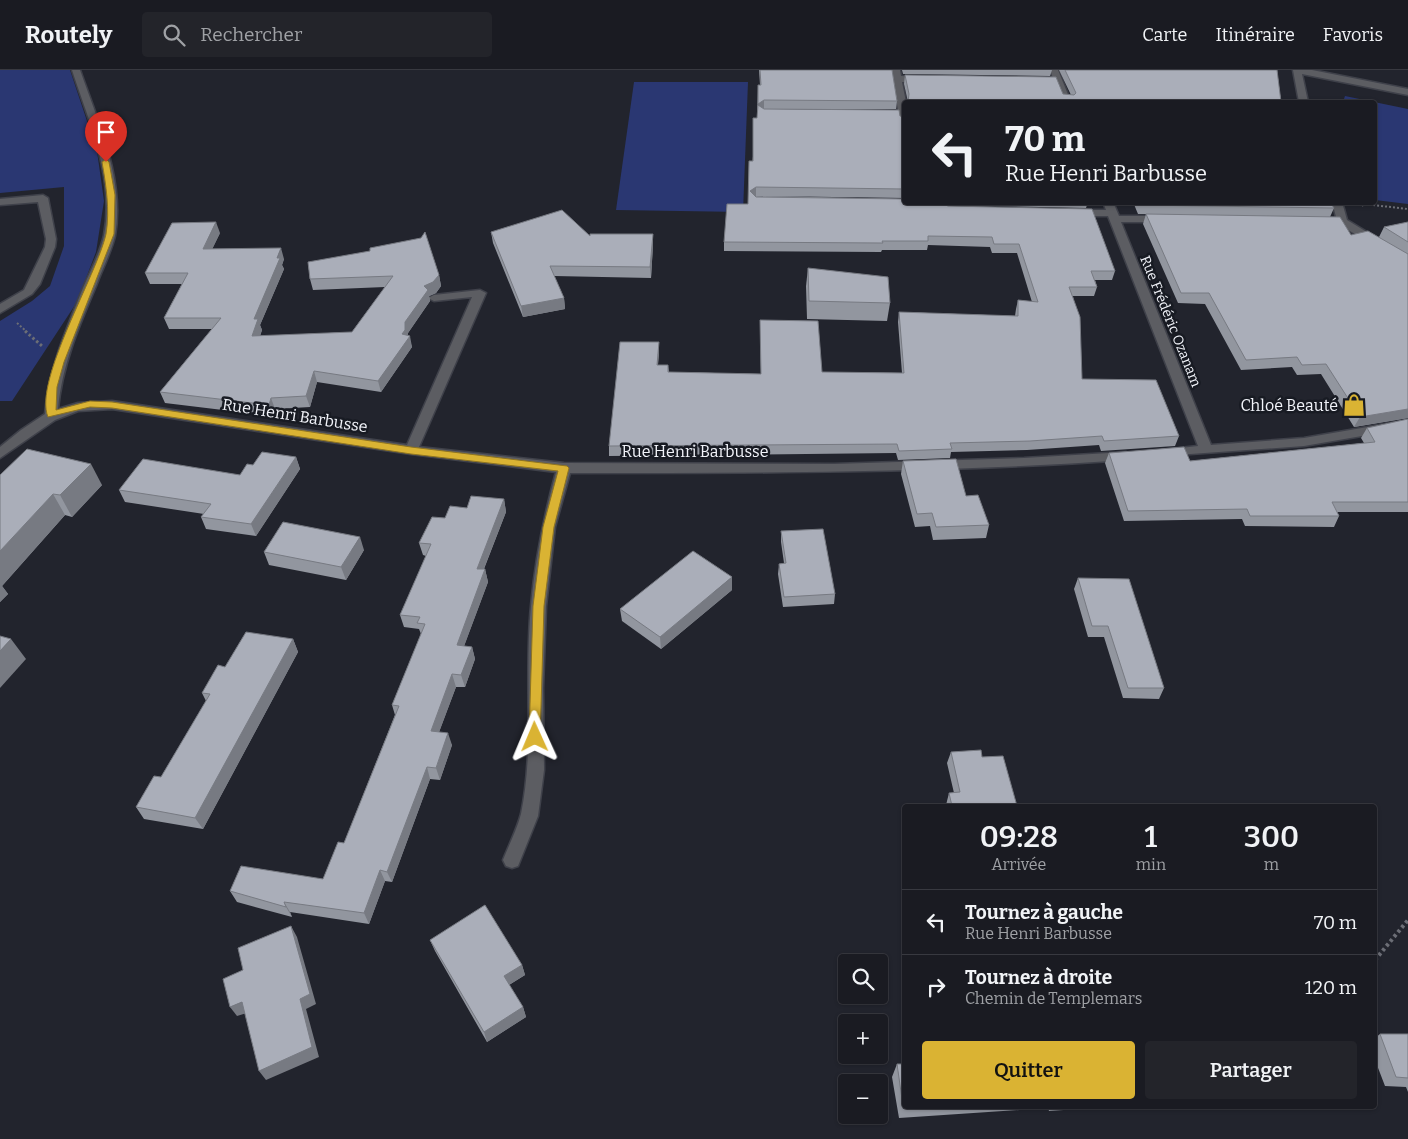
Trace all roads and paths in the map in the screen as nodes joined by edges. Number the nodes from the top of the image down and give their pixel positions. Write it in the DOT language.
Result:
graph roads {
  1 [pos="76,70"];
  2 [pos="1054,70"];
  3 [pos="1298,70"];
  4 [pos="1352,70"];
  5 [pos="897,75"];
  6 [pos="935,80"];
  7 [pos="1349,80"];
  8 [pos="1408,92"];
  9 [pos="1066,100"];
  10 [pos="1303,100"];
  11 [pos="900,118"];
  12 [pos="0,202"];
  13 [pos="1337,205"];
  14 [pos="1362,205"];
  15 [pos="1373,205"];
  16 [pos="1408,209"];
  17 [pos="1064,212"];
  18 [pos="1111,212"];
  19 [pos="1174,220"];
  20 [pos="1337,222"];
  21 [pos="1408,262"];
  22 [pos="434,298"];
  23 [pos="0,308"];
  24 [pos="16,322"];
  25 [pos="60,362"];
  26 [pos="51,415"];
  27 [pos="1408,424"];
  28 [pos="411,450"];
  29 [pos="1206,450"];
  30 [pos="0,454"];
  31 [pos="1157,454"];
  32 [pos="1138,456"];
  33 [pos="564,468"];
  34 [pos="512,860"];
  35 [pos="1408,920"];
  36 [pos="1377,958"];
  1 -- 25 [label="street"];
  2 -- 9 [label="street"];
  3 -- 7 [label="street"];
  3 -- 10 [label="street"];
  4 -- 7 [label="street"];
  5 -- 6 [label="street"];
  5 -- 11 [label="street"];
  7 -- 8 [label="street"];
  12 -- 23 [label="street"];
  13 -- 20 [label="street"];
  14 -- 20 [label="path"];
  15 -- 16 [label="path"];
  17 -- 18 [label="street"];
  18 -- 19 [label="street"];
  18 -- 29 [label="street, Rue Frédéric Ozanam"];
  20 -- 21 [label="street"];
  22 -- 28 [label="street"];
  24 -- 25 [label="path"];
  25 -- 26 [label="street"];
  26 -- 28 [label="street, Rue Henri Barbusse"];
  26 -- 30 [label="street, Rue Henri Barbusse"];
  27 -- 29 [label="street"];
  28 -- 33 [label="street, Rue Henri Barbusse"];
  29 -- 31 [label="street"];
  32 -- 33 [label="street, Rue Henri Barbusse"];
  33 -- 34 [label="street"];
  35 -- 36 [label="path"];
}
